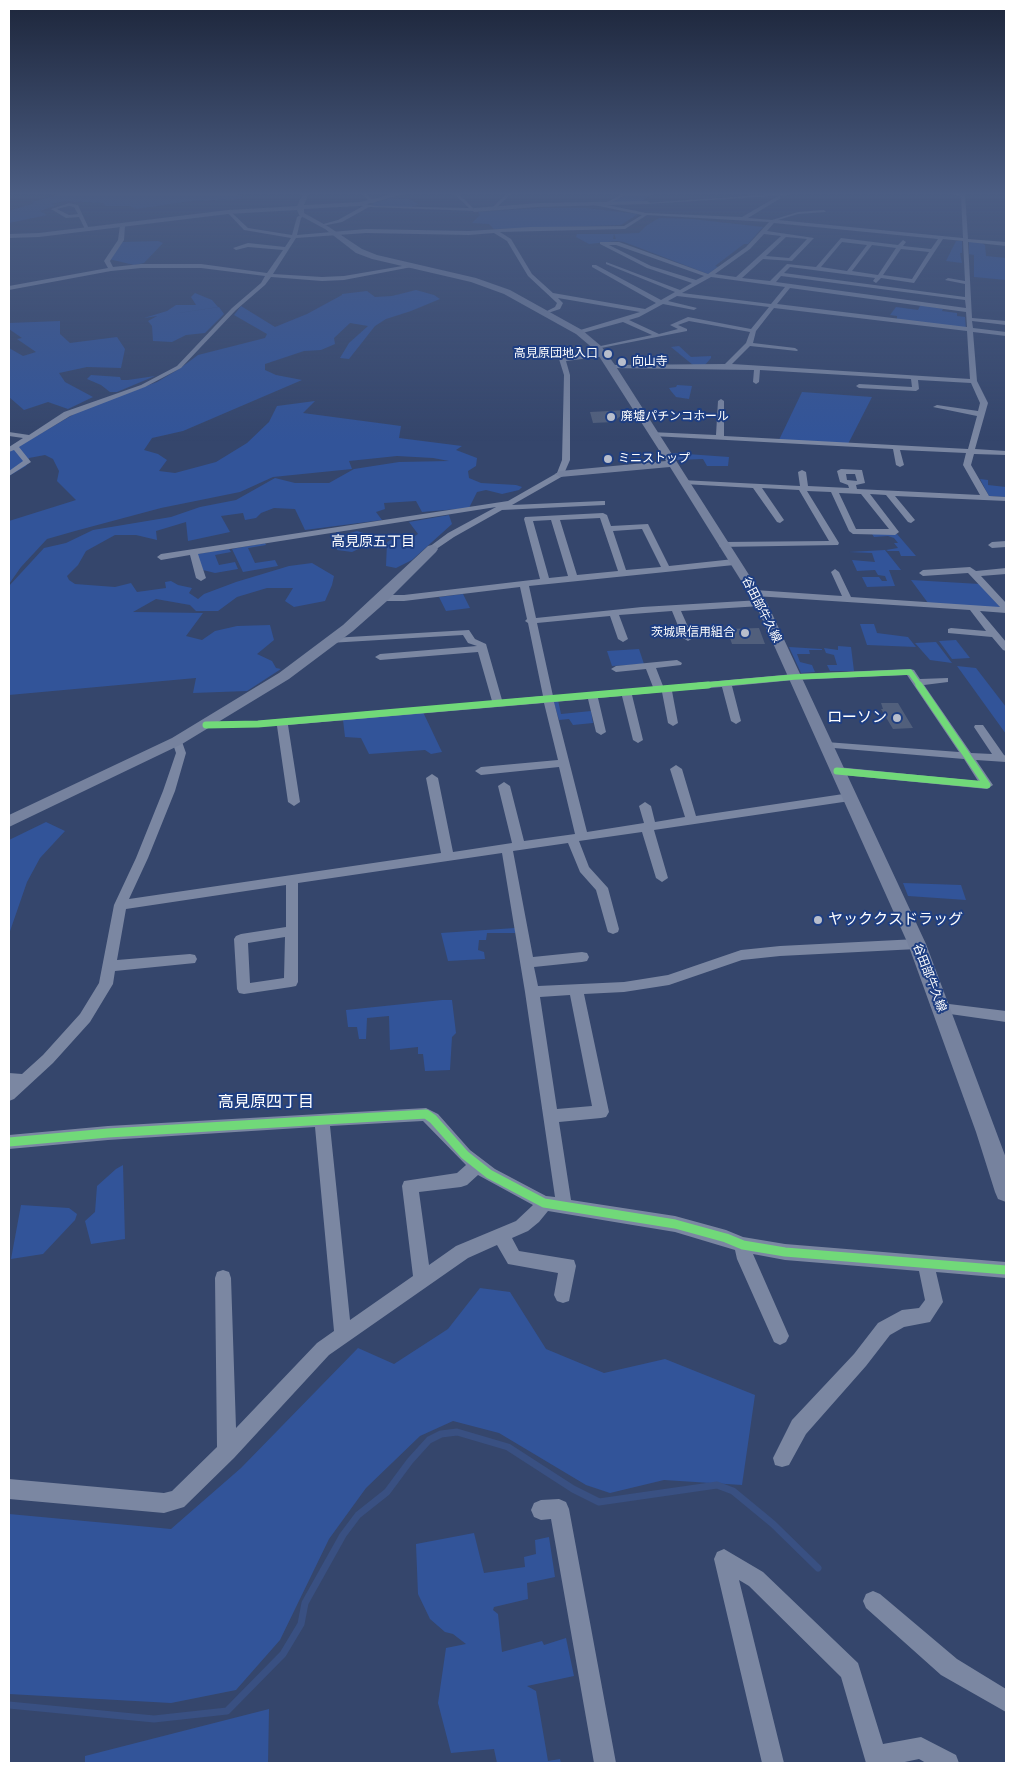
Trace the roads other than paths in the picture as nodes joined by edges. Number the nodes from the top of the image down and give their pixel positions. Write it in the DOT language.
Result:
graph roads {
  1 [pos="270,275"];
  2 [pos="26,276"];
  3 [pos="74,276"];
  4 [pos="285,276"];
  5 [pos="352,276"];
  6 [pos="456,276"];
  7 [pos="531,276"];
  8 [pos="612,276"];
  9 [pos="636,276"];
  10 [pos="676,276"];
  11 [pos="709,276"];
  12 [pos="716,276"];
  13 [pos="741,276"];
  14 [pos="778,276"];
  15 [pos="793,276"];
  16 [pos="869,276"];
  17 [pos="917,276"];
  18 [pos="967,276"];
  19 [pos="879,277"];
  20 [pos="949,277"];
  21 [pos="738,278"];
  22 [pos="967,280"];
  23 [pos="696,282"];
  24 [pos="772,283"];
  25 [pos="789,285"];
  26 [pos="872,286"];
  27 [pos="11,287"];
  28 [pos="678,293"];
  29 [pos="552,295"];
  30 [pos="866,296"];
  31 [pos="968,299"];
  32 [pos="661,302"];
  33 [pos="773,306"];
  34 [pos="694,308"];
  35 [pos="968,310"];
  36 [pos="647,311"];
  37 [pos="547,313"];
  38 [pos="674,317"];
  39 [pos="969,319"];
  40 [pos="624,320"];
  41 [pos="688,320"];
  42 [pos="1006,323"];
  43 [pos="970,330"];
  44 [pos="753,331"];
  45 [pos="579,332"];
  46 [pos="1006,334"];
  47 [pos="660,336"];
  48 [pos="749,344"];
  49 [pos="795,350"];
  50 [pos="604,357"];
  51 [pos="727,366"];
  52 [pos="758,368"];
  53 [pos="914,377"];
  54 [pos="974,381"];
  55 [pos="756,382"];
  56 [pos="858,386"];
  57 [pos="721,401"];
  58 [pos="937,407"];
  59 [pos="981,414"];
  60 [pos="9,434"];
  61 [pos="653,434"];
  62 [pos="30,437"];
  63 [pos="720,438"];
  64 [pos="896,448"];
  65 [pos="12,449"];
  66 [pos="971,452"];
  67 [pos="1006,453"];
  68 [pos="672,464"];
  69 [pos="900,465"];
  70 [pos="802,472"];
  71 [pos="9,474"];
  72 [pos="560,474"];
  73 [pos="684,482"];
  74 [pos="756,486"];
  75 [pos="802,488"];
  76 [pos="834,490"];
  77 [pos="864,492"];
  78 [pos="889,493"];
  79 [pos="986,498"];
  80 [pos="1004,501"];
  81 [pos="507,503"];
  82 [pos="602,503"];
  83 [pos="499,509"];
  84 [pos="556,518"];
  85 [pos="780,520"];
  86 [pos="910,520"];
  87 [pos="607,529"];
  88 [pos="1006,544"];
  89 [pos="723,545"];
  90 [pos="992,545"];
  91 [pos="432,549"];
  92 [pos="193,552"];
  93 [pos="734,562"];
  94 [pos="167,568"];
  95 [pos="666,568"];
  96 [pos="1006,571"];
  97 [pos="835,572"];
  98 [pos="624,573"];
  99 [pos="923,573"];
  100 [pos="973,574"];
  101 [pos="201,578"];
  102 [pos="574,578"];
  103 [pos="545,581"];
  104 [pos="524,583"];
  105 [pos="382,598"];
  106 [pos="758,598"];
  107 [pos="847,598"];
  108 [pos="972,607"];
  109 [pos="676,608"];
  110 [pos="1006,609"];
  111 [pos="614,612"];
  112 [pos="530,621"];
  113 [pos="951,631"];
  114 [pos="994,633"];
  115 [pos="1006,633"];
  116 [pos="688,638"];
  117 [pos="623,639"];
  118 [pos="332,640"];
  119 [pos="1006,648"];
  120 [pos="482,649"];
  121 [pos="380,657"];
  122 [pos="677,663"];
  123 [pos="650,666"];
  124 [pos="616,669"];
  125 [pos="794,677"];
  126 [pos="944,680"];
  127 [pos="917,682"];
  128 [pos="726,683"];
  129 [pos="663,688"];
  130 [pos="626,692"];
  131 [pos="592,694"];
  132 [pos="548,698"];
  133 [pos="498,703"];
  134 [pos="282,721"];
  135 [pos="736,721"];
  136 [pos="672,723"];
  137 [pos="206,725"];
  138 [pos="979,727"];
  139 [pos="601,732"];
  140 [pos="638,740"];
  141 [pos="178,741"];
  142 [pos="826,745"];
  143 [pos="968,756"];
  144 [pos="1003,759"];
  145 [pos="565,763"];
  146 [pos="676,769"];
  147 [pos="481,771"];
  148 [pos="837,771"];
  149 [pos="432,778"];
  150 [pos="504,786"];
  151 [pos="850,797"];
  152 [pos="294,802"];
  153 [pos="645,806"];
  154 [pos="692,821"];
  155 [pos="9,822"];
  156 [pos="649,827"];
  157 [pos="577,838"];
  158 [pos="513,848"];
  159 [pos="448,858"];
  160 [pos="662,878"];
  161 [pos="292,880"];
  162 [pos="120,905"];
  163 [pos="613,928"];
  164 [pos="292,931"];
  165 [pos="917,944"];
  166 [pos="582,957"];
  167 [pos="190,959"];
  168 [pos="526,963"];
  169 [pos="110,966"];
  170 [pos="576,989"];
  171 [pos="532,992"];
  172 [pos="941,1008"];
  173 [pos="1006,1017"];
  174 [pos="9,1079"];
  175 [pos="26,1080"];
  176 [pos="9,1095"];
  177 [pos="551,1116"];
  178 [pos="322,1122"];
  179 [pos="9,1142"];
  180 [pos="1002,1165"];
  181 [pos="478,1166"];
  182 [pos="1006,1192"];
  183 [pos="544,1203"];
  184 [pos="564,1207"];
  185 [pos="501,1236"];
  186 [pos="743,1245"];
  187 [pos="926,1264"];
  188 [pos="1006,1270"];
  189 [pos="223,1278"];
  190 [pos="422,1280"];
  191 [pos="563,1295"];
  192 [pos="343,1336"];
  193 [pos="780,1336"];
  194 [pos="227,1451"];
  195 [pos="782,1458"];
  196 [pos="9,1489"];
  197 [pos="541,1510"];
  198 [pos="873,1601"];
  199 [pos="1006,1701"];
  200 [pos="876,1760"];
  201 [pos="605,1763"];
  202 [pos="773,1763"];
  203 [pos="948,1763"];
  1 -- 62 [label="street"];
  2 -- 27 [label="street"];
  3 -- 27 [label="street"];
  4 -- 5 [label="street"];
  6 -- 37 [label="main road, 谷田部牛久線"];
  7 -- 29 [label="street"];
  8 -- 32 [label="street"];
  9 -- 28 [label="street"];
  10 -- 23 [label="street"];
  11 -- 23 [label="street"];
  12 -- 21 [label="street"];
  13 -- 21 [label="street"];
  14 -- 24 [label="street"];
  15 -- 26 [label="street"];
  16 -- 19 [label="street"];
  17 -- 19 [label="street"];
  18 -- 22 [label="street"];
  19 -- 26 [label="street"];
  20 -- 22 [label="street"];
  21 -- 24 [label="street"];
  22 -- 31 [label="street"];
  23 -- 28 [label="street"];
  24 -- 25 [label="street"];
  25 -- 30 [label="street"];
  25 -- 33 [label="street"];
  26 -- 30 [label="street"];
  26 -- 31 [label="street"];
  28 -- 32 [label="street"];
  28 -- 33 [label="street"];
  29 -- 36 [label="street"];
  29 -- 37 [label="street"];
  30 -- 35 [label="street"];
  31 -- 35 [label="street"];
  32 -- 34 [label="street"];
  32 -- 36 [label="street"];
  33 -- 43 [label="street"];
  33 -- 44 [label="street"];
  35 -- 39 [label="street"];
  36 -- 40 [label="street"];
  37 -- 45 [label="main road, 谷田部牛久線"];
  38 -- 41 [label="street"];
  39 -- 42 [label="street"];
  39 -- 43 [label="street"];
  40 -- 45 [label="street"];
  40 -- 47 [label="street"];
  41 -- 44 [label="street"];
  41 -- 47 [label="street"];
  43 -- 46 [label="street"];
  43 -- 54 [label="street"];
  44 -- 48 [label="street"];
  45 -- 50 [label="main road, 谷田部牛久線"];
  47 -- 50 [label="street"];
  48 -- 49 [label="street"];
  48 -- 51 [label="street"];
  50 -- 51 [label="street"];
  50 -- 61 [label="main road, 谷田部牛久線"];
  50 -- 72 [label="street"];
  51 -- 52 [label="street"];
  52 -- 53 [label="street"];
  52 -- 55 [label="street"];
  53 -- 54 [label="street"];
  53 -- 56 [label="street"];
  54 -- 59 [label="street"];
  57 -- 63 [label="street"];
  58 -- 59 [label="street"];
  59 -- 66 [label="street"];
  60 -- 62 [label="street"];
  61 -- 63 [label="street"];
  61 -- 68 [label="main road, 谷田部牛久線"];
  62 -- 65 [label="street"];
  63 -- 64 [label="street"];
  64 -- 66 [label="street"];
  64 -- 69 [label="street"];
  65 -- 71 [label="street"];
  66 -- 67 [label="street"];
  66 -- 79 [label="street"];
  68 -- 72 [label="main road"];
  68 -- 73 [label="main road, 谷田部牛久線"];
  70 -- 75 [label="street"];
  72 -- 81 [label="street"];
  73 -- 74 [label="street"];
  73 -- 89 [label="main road, 谷田部牛久線"];
  74 -- 75 [label="street"];
  74 -- 85 [label="street"];
  75 -- 76 [label="street"];
  75 -- 89 [label="street"];
  76 -- 77 [label="street"];
  76 -- 77 [label="street"];
  77 -- 78 [label="street"];
  78 -- 79 [label="street"];
  78 -- 86 [label="street"];
  79 -- 80 [label="street"];
  81 -- 83 [label="street"];
  81 -- 92 [label="street"];
  82 -- 83 [label="street"];
  83 -- 91 [label="street"];
  84 -- 87 [label="street"];
  84 -- 102 [label="street"];
  84 -- 103 [label="street"];
  87 -- 95 [label="street"];
  87 -- 98 [label="street"];
  88 -- 90 [label="street"];
  89 -- 93 [label="main road, 谷田部牛久線"];
  91 -- 105 [label="main road"];
  92 -- 94 [label="street"];
  92 -- 101 [label="street"];
  93 -- 95 [label="street"];
  93 -- 106 [label="main road, 谷田部牛久線"];
  95 -- 98 [label="street"];
  96 -- 100 [label="street"];
  97 -- 107 [label="street"];
  98 -- 102 [label="street"];
  99 -- 100 [label="street"];
  100 -- 110 [label="street"];
  102 -- 103 [label="street"];
  103 -- 104 [label="street"];
  104 -- 105 [label="street"];
  104 -- 112 [label="street"];
  105 -- 118 [label="main road"];
  106 -- 107 [label="street"];
  106 -- 109 [label="street"];
  106 -- 125 [label="main road, 谷田部牛久線"];
  107 -- 108 [label="street"];
  108 -- 110 [label="street"];
  108 -- 114 [label="street"];
  109 -- 111 [label="street"];
  109 -- 116 [label="street"];
  111 -- 112 [label="street"];
  111 -- 117 [label="street"];
  112 -- 132 [label="street"];
  113 -- 114 [label="street"];
  114 -- 115 [label="street"];
  114 -- 119 [label="street"];
  118 -- 120 [label="street"];
  118 -- 137 [label="main road"];
  120 -- 121 [label="street"];
  120 -- 133 [label="street"];
  122 -- 123 [label="street"];
  123 -- 124 [label="street"];
  123 -- 129 [label="street"];
  125 -- 127 [label="street"];
  125 -- 128 [label="street"];
  125 -- 142 [label="main road, 谷田部牛久線"];
  126 -- 127 [label="street"];
  127 -- 143 [label="street"];
  128 -- 129 [label="street"];
  128 -- 135 [label="street"];
  129 -- 130 [label="street"];
  129 -- 136 [label="street"];
  130 -- 131 [label="street"];
  130 -- 140 [label="street"];
  131 -- 132 [label="street"];
  131 -- 139 [label="street"];
  132 -- 133 [label="street"];
  132 -- 145 [label="street"];
  133 -- 134 [label="street"];
  134 -- 137 [label="street"];
  134 -- 152 [label="street"];
  137 -- 141 [label="main road"];
  138 -- 144 [label="street"];
  141 -- 155 [label="main road"];
  141 -- 162 [label="street"];
  142 -- 143 [label="street"];
  142 -- 148 [label="main road, 谷田部牛久線"];
  143 -- 144 [label="street"];
  143 -- 148 [label="street"];
  145 -- 147 [label="street"];
  145 -- 157 [label="street"];
  146 -- 154 [label="street"];
  148 -- 151 [label="main road, 谷田部牛久線"];
  149 -- 159 [label="street"];
  150 -- 158 [label="street"];
  151 -- 154 [label="street"];
  151 -- 165 [label="main road, 谷田部牛久線"];
  153 -- 156 [label="street"];
  154 -- 156 [label="street"];
  156 -- 157 [label="street"];
  156 -- 160 [label="street"];
  157 -- 158 [label="street"];
  157 -- 163 [label="street"];
  158 -- 159 [label="street"];
  158 -- 168 [label="street"];
  159 -- 161 [label="street"];
  161 -- 162 [label="street"];
  161 -- 164 [label="street"];
  162 -- 169 [label="street"];
  164 -- 164 [label="street"];
  165 -- 170 [label="street"];
  165 -- 172 [label="main road, 谷田部牛久線"];
  166 -- 168 [label="street"];
  167 -- 169 [label="street"];
  168 -- 171 [label="street"];
  169 -- 175 [label="street"];
  170 -- 171 [label="street"];
  170 -- 177 [label="street"];
  171 -- 177 [label="street"];
  172 -- 173 [label="street"];
  172 -- 180 [label="main road, 谷田部牛久線"];
  174 -- 175 [label="street"];
  175 -- 176 [label="street"];
  177 -- 184 [label="street"];
  178 -- 179 [label="street"];
  178 -- 181 [label="street"];
  178 -- 192 [label="street"];
  180 -- 182 [label="main road, 谷田部牛久線"];
  181 -- 183 [label="street"];
  181 -- 190 [label="street"];
  183 -- 184 [label="street"];
  183 -- 185 [label="street"];
  184 -- 186 [label="street"];
  185 -- 190 [label="street"];
  185 -- 191 [label="street"];
  186 -- 187 [label="street"];
  186 -- 193 [label="street"];
  187 -- 188 [label="street"];
  187 -- 195 [label="street"];
  189 -- 194 [label="street"];
  190 -- 192 [label="street"];
  192 -- 194 [label="street"];
  194 -- 196 [label="street"];
  197 -- 201 [label="street"];
  198 -- 199 [label="street"];
  200 -- 202 [label="street"];
  200 -- 203 [label="street"];
}
